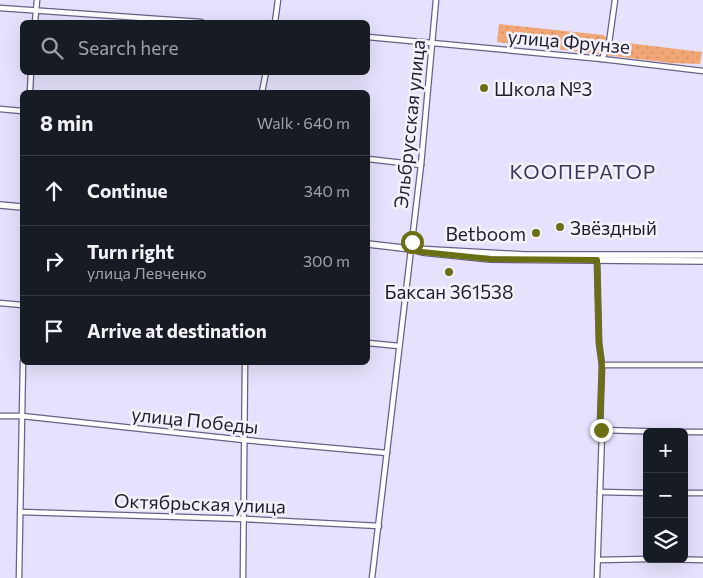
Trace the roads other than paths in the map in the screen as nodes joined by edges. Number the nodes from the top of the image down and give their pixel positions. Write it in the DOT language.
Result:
graph roads {
  1 [pos="37,0"];
  2 [pos="278,0"];
  3 [pos="436,0"];
  4 [pos="615,0"];
  5 [pos="0,8"];
  6 [pos="36,11"];
  7 [pos="35,20"];
  8 [pos="171,20"];
  9 [pos="274,20"];
  10 [pos="370,37"];
  11 [pos="432,44"];
  12 [pos="602,58"];
  13 [pos="703,71"];
  14 [pos="32,75"];
  15 [pos="265,75"];
  16 [pos="30,90"];
  17 [pos="262,90"];
  18 [pos="0,109"];
  19 [pos="20,111"];
  20 [pos="370,158"];
  21 [pos="421,165"];
  22 [pos="0,205"];
  23 [pos="20,207"];
  24 [pos="370,244"];
  25 [pos="410,249"];
  26 [pos="703,255"];
  27 [pos="597,260"];
  28 [pos="703,261"];
  29 [pos="0,303"];
  30 [pos="20,304"];
  31 [pos="370,343"];
  32 [pos="399,346"];
  33 [pos="23,365"];
  34 [pos="245,365"];
  35 [pos="602,365"];
  36 [pos="703,365"];
  37 [pos="0,416"];
  38 [pos="22,416"];
  39 [pos="601,430"];
  40 [pos="643,431"];
  41 [pos="688,432"];
  42 [pos="703,432"];
  43 [pos="244,440"];
  44 [pos="387,454"];
  45 [pos="600,492"];
  46 [pos="643,493"];
  47 [pos="688,493"];
  48 [pos="703,493"];
  49 [pos="21,512"];
  50 [pos="244,519"];
  51 [pos="379,526"];
  52 [pos="643,559"];
  53 [pos="598,560"];
  54 [pos="688,560"];
  55 [pos="703,560"];
  56 [pos="19,578"];
  57 [pos="243,578"];
  58 [pos="372,578"];
  59 [pos="597,578"];
  1 -- 6 [label="street"];
  2 -- 9 [label="street"];
  3 -- 11 [label="street, Эльбрусская улица"];
  4 -- 12 [label="street"];
  5 -- 6 [label="street"];
  6 -- 7 [label="street"];
  6 -- 8 [label="street"];
  10 -- 11 [label="street, улица Фрунзе"];
  11 -- 12 [label="street, улица Фрунзе"];
  11 -- 21 [label="street, Эльбрусская улица"];
  12 -- 13 [label="street, улица Фрунзе"];
  14 -- 16 [label="street"];
  15 -- 17 [label="street"];
  18 -- 19 [label="street"];
  20 -- 21 [label="street"];
  21 -- 25 [label="street, Эльбрусская улица"];
  22 -- 23 [label="street"];
  24 -- 25 [label="street"];
  25 -- 26 [label="street"];
  25 -- 27 [label="street"];
  25 -- 32 [label="street, Эльбрусская улица"];
  27 -- 28 [label="street"];
  27 -- 35 [label="street"];
  29 -- 30 [label="street"];
  31 -- 32 [label="street"];
  32 -- 44 [label="street, Эльбрусская улица"];
  33 -- 38 [label="street"];
  34 -- 43 [label="street"];
  35 -- 36 [label="street"];
  35 -- 39 [label="street"];
  37 -- 38 [label="street, улица Победы"];
  38 -- 43 [label="street, улица Победы"];
  38 -- 49 [label="street"];
  39 -- 40 [label="street"];
  39 -- 45 [label="street"];
  41 -- 42 [label="street"];
  43 -- 44 [label="street, улица Победы"];
  43 -- 50 [label="street"];
  44 -- 51 [label="street, Эльбрусская улица"];
  45 -- 46 [label="street"];
  45 -- 53 [label="street"];
  47 -- 48 [label="street"];
  49 -- 50 [label="street, Октябрьская улица"];
  49 -- 56 [label="street"];
  50 -- 51 [label="street, Октябрьская улица"];
  50 -- 57 [label="street"];
  51 -- 58 [label="street, Эльбрусская улица"];
  52 -- 53 [label="street"];
  53 -- 59 [label="street"];
  54 -- 55 [label="street"];
}
